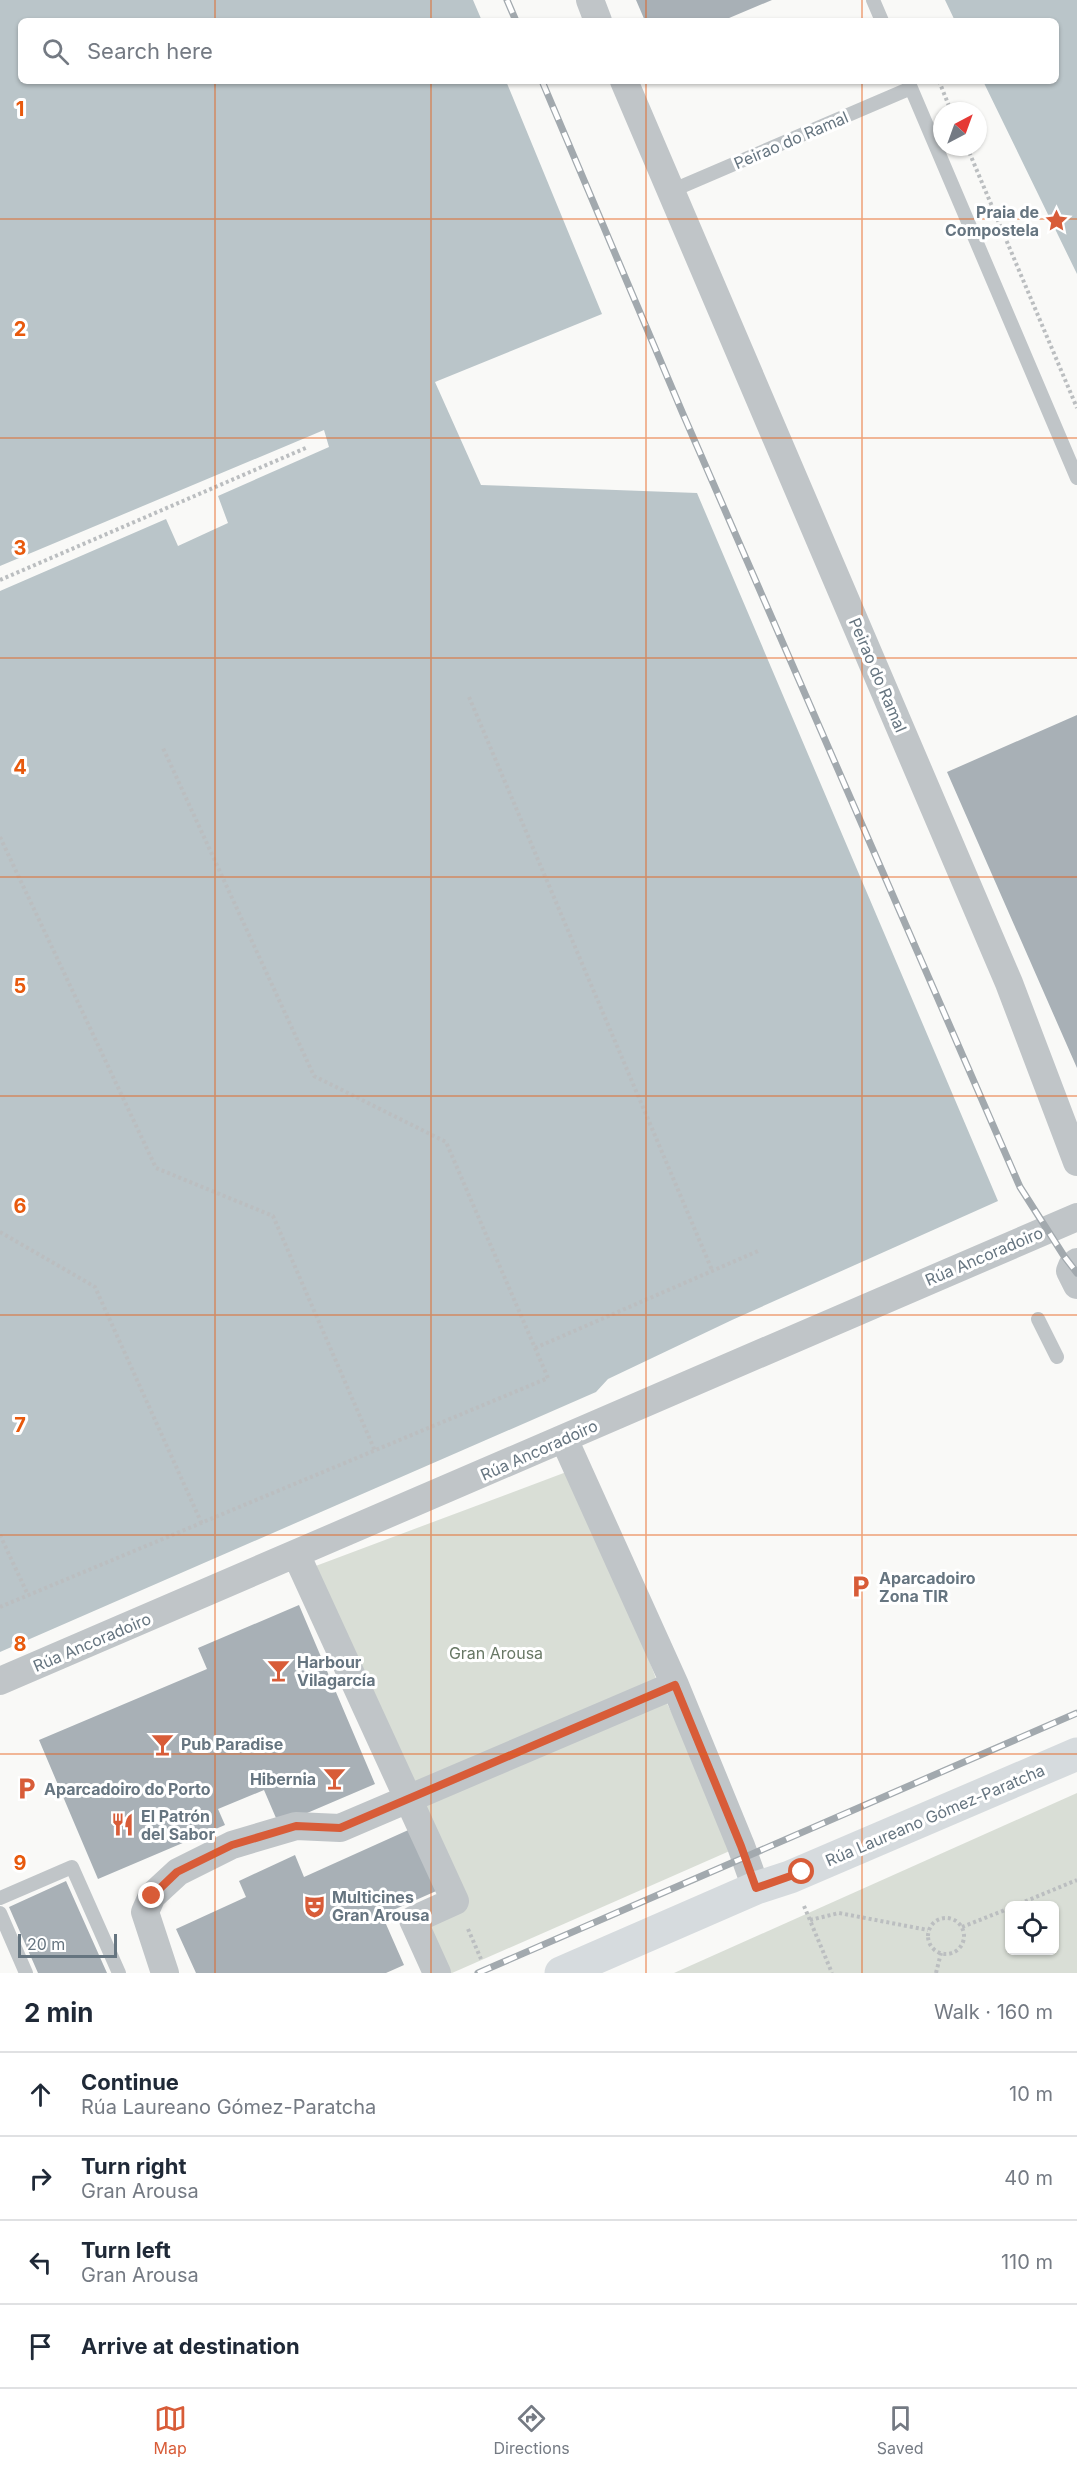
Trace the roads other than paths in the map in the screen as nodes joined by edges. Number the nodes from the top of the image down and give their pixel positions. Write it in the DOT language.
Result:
graph roads {
  1 [pos="590,0"];
  2 [pos="873,0"];
  3 [pos="597,18"];
  4 [pos="881,18"];
  5 [pos="625,84"];
  6 [pos="909,85"];
  7 [pos="671,191"];
  8 [pos="1077,478"];
  9 [pos="1077,1162"];
  10 [pos="1077,1217"];
  11 [pos="1077,1262"];
  12 [pos="1077,1285"];
  13 [pos="1038,1319"];
  14 [pos="1057,1357"];
  15 [pos="564,1439"];
  16 [pos="296,1554"];
  17 [pos="0,1681"];
  18 [pos="675,1685"];
  19 [pos="1077,1754"];
  20 [pos="409,1800"];
  21 [pos="756,1888"];
  22 [pos="0,1898"];
  23 [pos="0,1913"];
  24 [pos="26,1973"];
  25 [pos="119,1973"];
  26 [pos="165,1973"];
  27 [pos="437,1973"];
  28 [pos="561,1973"];
  1 -- 3 [label="street"];
  2 -- 4 [label="lane"];
  5 -- 7 [label="street, Peirao do Ramal"];
  6 -- 7 [label="lane, Peirao do Ramal"];
  6 -- 8 [label="lane, Peirao do Ramal"];
  7 -- 9 [label="street, Peirao do Ramal"];
  10 -- 15 [label="street, Rúa Ancoradoiro"];
  11 -- 12 [label="street"];
  13 -- 14 [label="lane"];
  15 -- 16 [label="street, Rúa Ancoradoiro"];
  15 -- 18 [label="street"];
  16 -- 17 [label="street, Rúa Ancoradoiro"];
  16 -- 20 [label="street"];
  18 -- 20 [label="street"];
  18 -- 21 [label="street"];
  19 -- 21 [label="main road, Rúa Laureano Gómez-Paratcha"];
  20 -- 26 [label="street"];
  20 -- 27 [label="street"];
  21 -- 28 [label="main road, Rúa Laureano Gómez-Paratcha"];
  22 -- 25 [label="lane"];
  23 -- 24 [label="lane"];
}
